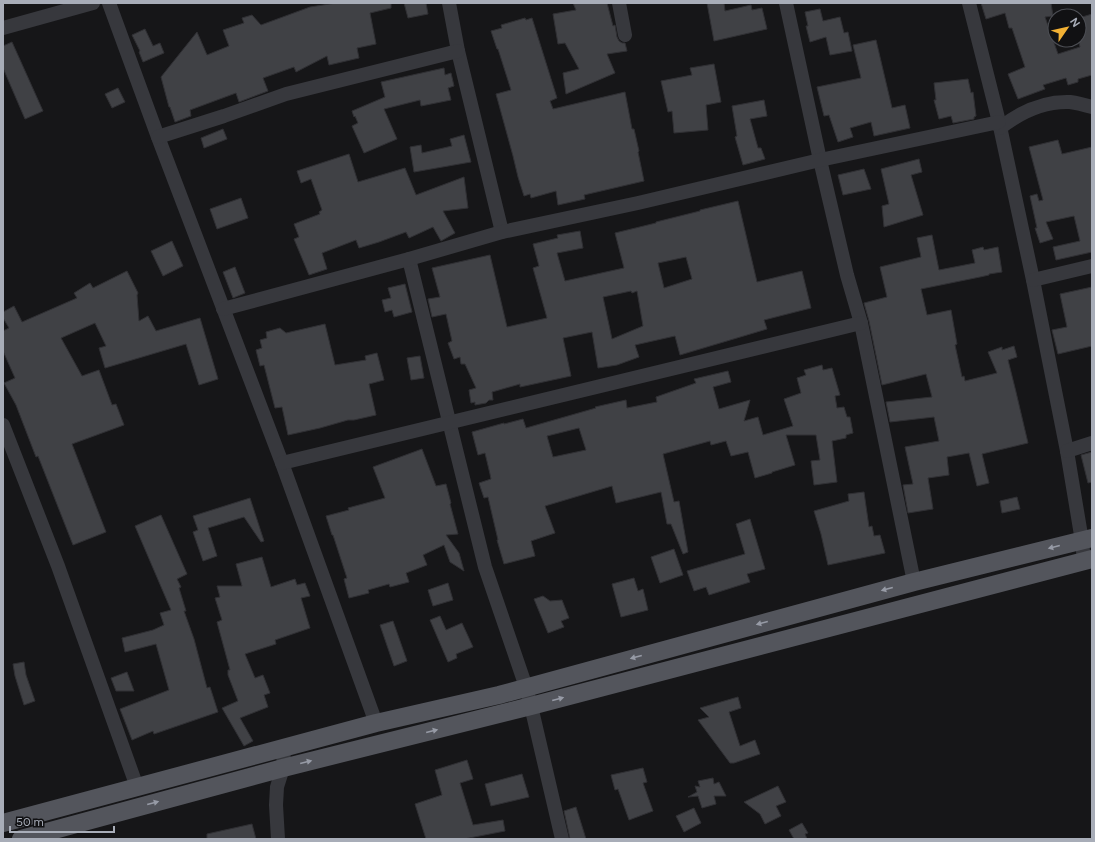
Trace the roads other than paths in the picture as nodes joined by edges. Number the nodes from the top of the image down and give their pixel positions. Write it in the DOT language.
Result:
graph roads {
  1 [pos="93,3"];
  2 [pos="109,3"];
  3 [pos="449,3"];
  4 [pos="619,3"];
  5 [pos="786,3"];
  6 [pos="969,3"];
  7 [pos="3,28"];
  8 [pos="625,35"];
  9 [pos="458,51"];
  10 [pos="1092,107"];
  11 [pos="1000,125"];
  12 [pos="158,137"];
  13 [pos="820,160"];
  14 [pos="502,232"];
  15 [pos="409,259"];
  16 [pos="1092,266"];
  17 [pos="1033,280"];
  18 [pos="223,308"];
  19 [pos="861,323"];
  20 [pos="449,423"];
  21 [pos="3,425"];
  22 [pos="1092,442"];
  23 [pos="1067,451"];
  24 [pos="282,463"];
  25 [pos="1087,539"];
  26 [pos="1088,560"];
  27 [pos="914,582"];
  28 [pos="526,687"];
  29 [pos="532,706"];
  30 [pos="376,724"];
  31 [pos="284,748"];
  32 [pos="283,768"];
  33 [pos="137,787"];
  34 [pos="3,823"];
  35 [pos="21,839"];
  36 [pos="278,839"];
  37 [pos="562,839"];
  1 -- 7 [label="street"];
  2 -- 12 [label="street"];
  3 -- 9 [label="street"];
  4 -- 8 [label="street"];
  5 -- 13 [label="street"];
  6 -- 11 [label="street"];
  9 -- 12 [label="street"];
  9 -- 14 [label="street"];
  10 -- 11 [label="street"];
  11 -- 13 [label="street"];
  11 -- 17 [label="street"];
  12 -- 18 [label="street"];
  13 -- 14 [label="street"];
  13 -- 19 [label="street"];
  14 -- 15 [label="street"];
  15 -- 18 [label="street"];
  15 -- 20 [label="street"];
  16 -- 17 [label="street"];
  17 -- 23 [label="street"];
  18 -- 24 [label="street"];
  19 -- 20 [label="street"];
  19 -- 27 [label="street"];
  20 -- 24 [label="street"];
  20 -- 28 [label="street"];
  21 -- 33 [label="street"];
  22 -- 23 [label="street"];
  23 -- 25 [label="street"];
  24 -- 30 [label="street"];
  25 -- 26 [label="street"];
  25 -- 27 [label="main road, one-way"];
  29 -- 26 [label="main road, one-way"];
  27 -- 28 [label="main road, one-way"];
  28 -- 29 [label="street"];
  28 -- 30 [label="main road"];
  32 -- 29 [label="main road, one-way"];
  29 -- 37 [label="street"];
  30 -- 31 [label="main road"];
  31 -- 32 [label="street"];
  31 -- 33 [label="main road"];
  35 -- 32 [label="main road, one-way"];
  32 -- 36 [label="street"];
  33 -- 34 [label="main road"];
}
